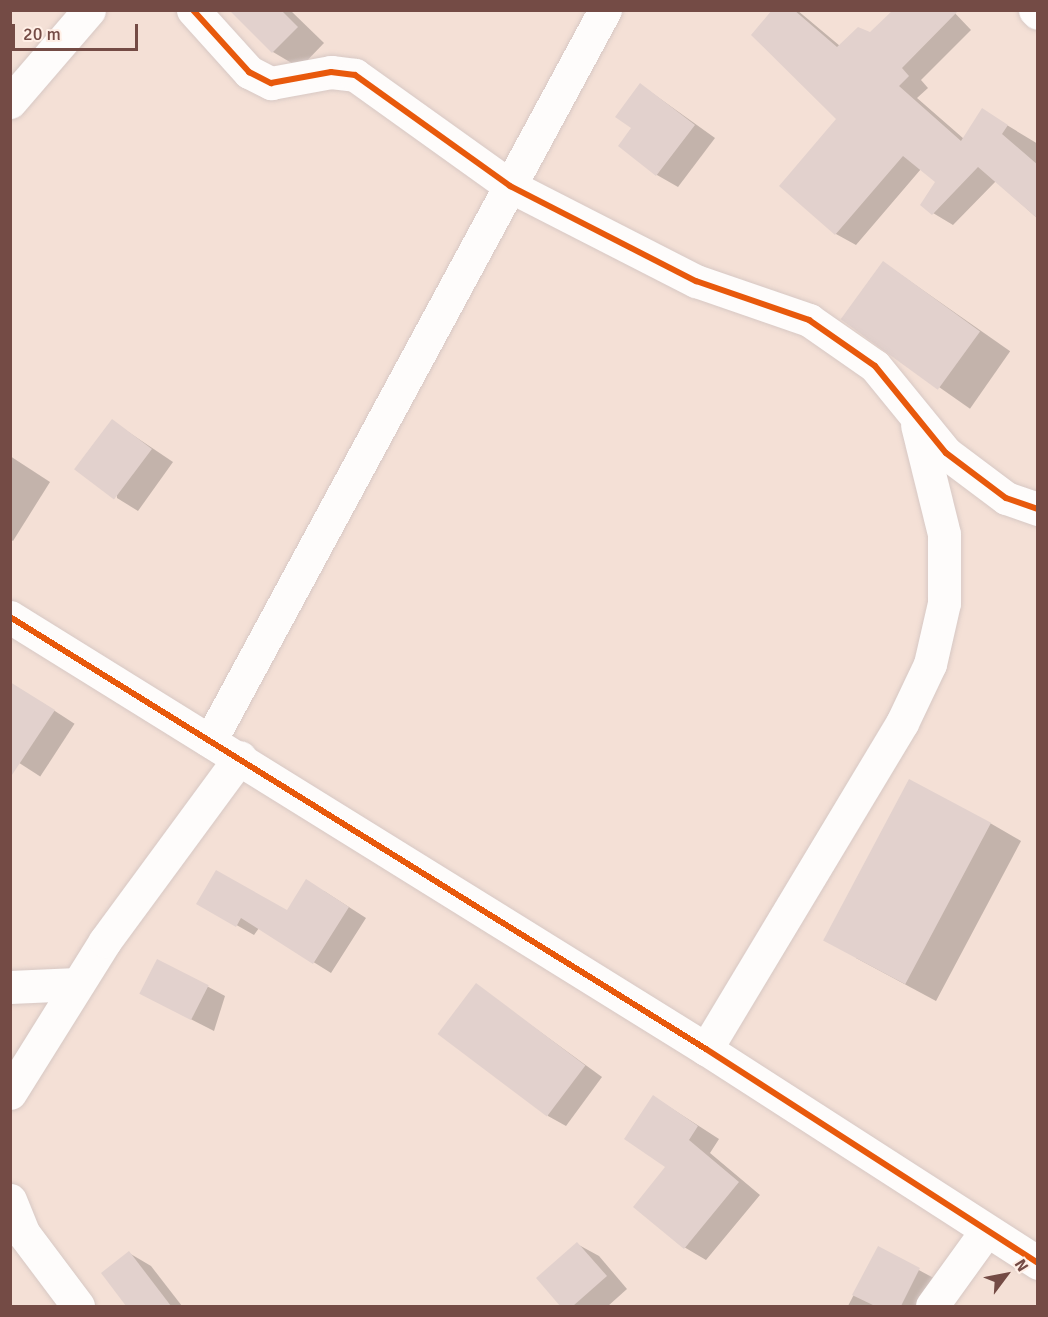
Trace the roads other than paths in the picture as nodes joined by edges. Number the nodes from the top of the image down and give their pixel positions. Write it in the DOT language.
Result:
graph roads {
  1 [pos="89,10"];
  2 [pos="193,10"];
  3 [pos="605,10"];
  4 [pos="10,102"];
  5 [pos="510,186"];
  6 [pos="915,417"];
  7 [pos="1038,509"];
  8 [pos="10,617"];
  9 [pos="210,741"];
  10 [pos="240,757"];
  11 [pos="77,984"];
  12 [pos="10,987"];
  13 [pos="706,1049"];
  14 [pos="10,1093"];
  15 [pos="10,1200"];
  16 [pos="986,1231"];
  17 [pos="1038,1263"];
  18 [pos="78,1306"];
  19 [pos="932,1306"];
  1 -- 4 [label="street"];
  2 -- 5 [label="street"];
  3 -- 5 [label="street"];
  5 -- 6 [label="street"];
  5 -- 9 [label="street"];
  6 -- 7 [label="street"];
  6 -- 13 [label="street"];
  8 -- 9 [label="street"];
  9 -- 10 [label="street"];
  10 -- 11 [label="street"];
  10 -- 13 [label="street"];
  11 -- 12 [label="street"];
  11 -- 14 [label="street"];
  13 -- 16 [label="street"];
  15 -- 18 [label="street"];
  16 -- 17 [label="street"];
  16 -- 19 [label="street"];
}
